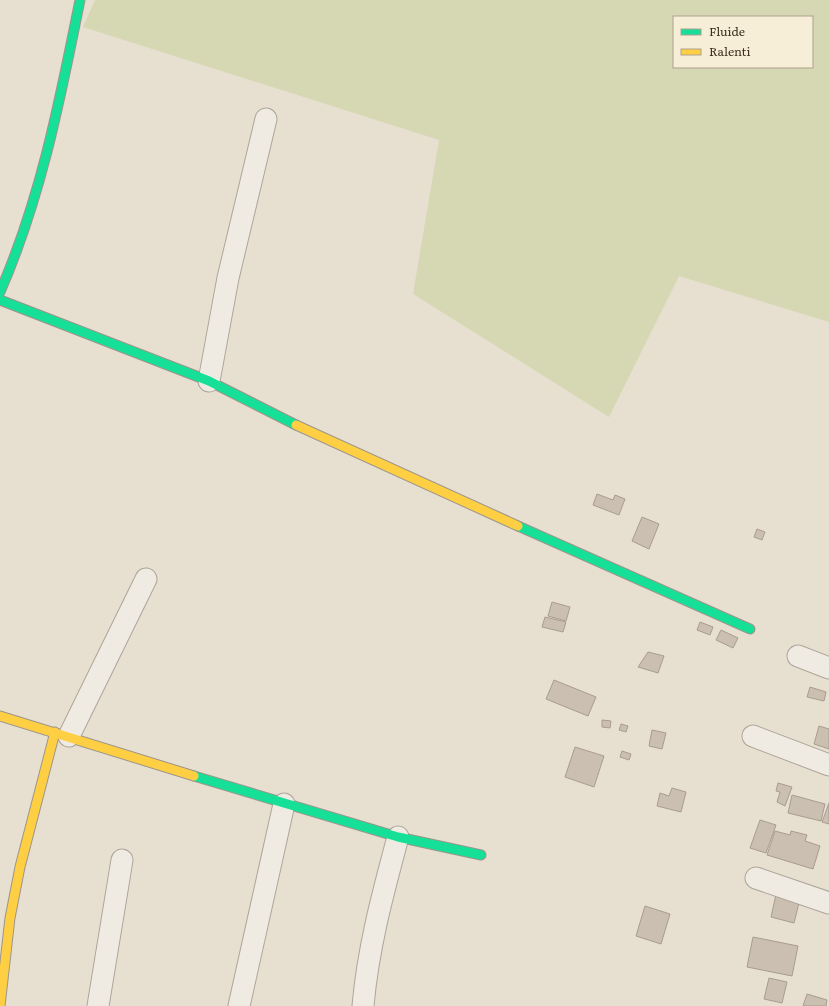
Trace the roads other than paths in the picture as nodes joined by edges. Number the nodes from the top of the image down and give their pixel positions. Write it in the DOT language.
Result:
graph roads {
  1 [pos="80,0"];
  2 [pos="266,119"];
  3 [pos="0,292"];
  4 [pos="0,300"];
  5 [pos="209,381"];
  6 [pos="146,579"];
  7 [pos="750,629"];
  8 [pos="798,656"];
  9 [pos="829,668"];
  10 [pos="0,716"];
  11 [pos="62,734"];
  12 [pos="754,736"];
  13 [pos="829,765"];
  14 [pos="284,804"];
  15 [pos="398,837"];
  16 [pos="481,856"];
  17 [pos="122,860"];
  18 [pos="756,878"];
  19 [pos="829,903"];
  20 [pos="0,1006"];
  21 [pos="98,1006"];
  22 [pos="239,1006"];
  23 [pos="363,1006"];
  1 -- 3 [label="street"];
  2 -- 5 [label="street"];
  4 -- 5 [label="street"];
  5 -- 7 [label="street"];
  6 -- 11 [label="street"];
  8 -- 9 [label="street"];
  10 -- 11 [label="street"];
  11 -- 14 [label="street"];
  11 -- 20 [label="street"];
  12 -- 13 [label="street"];
  14 -- 15 [label="street"];
  14 -- 22 [label="street"];
  15 -- 16 [label="street"];
  15 -- 23 [label="street"];
  17 -- 21 [label="street"];
  18 -- 19 [label="street"];
}
